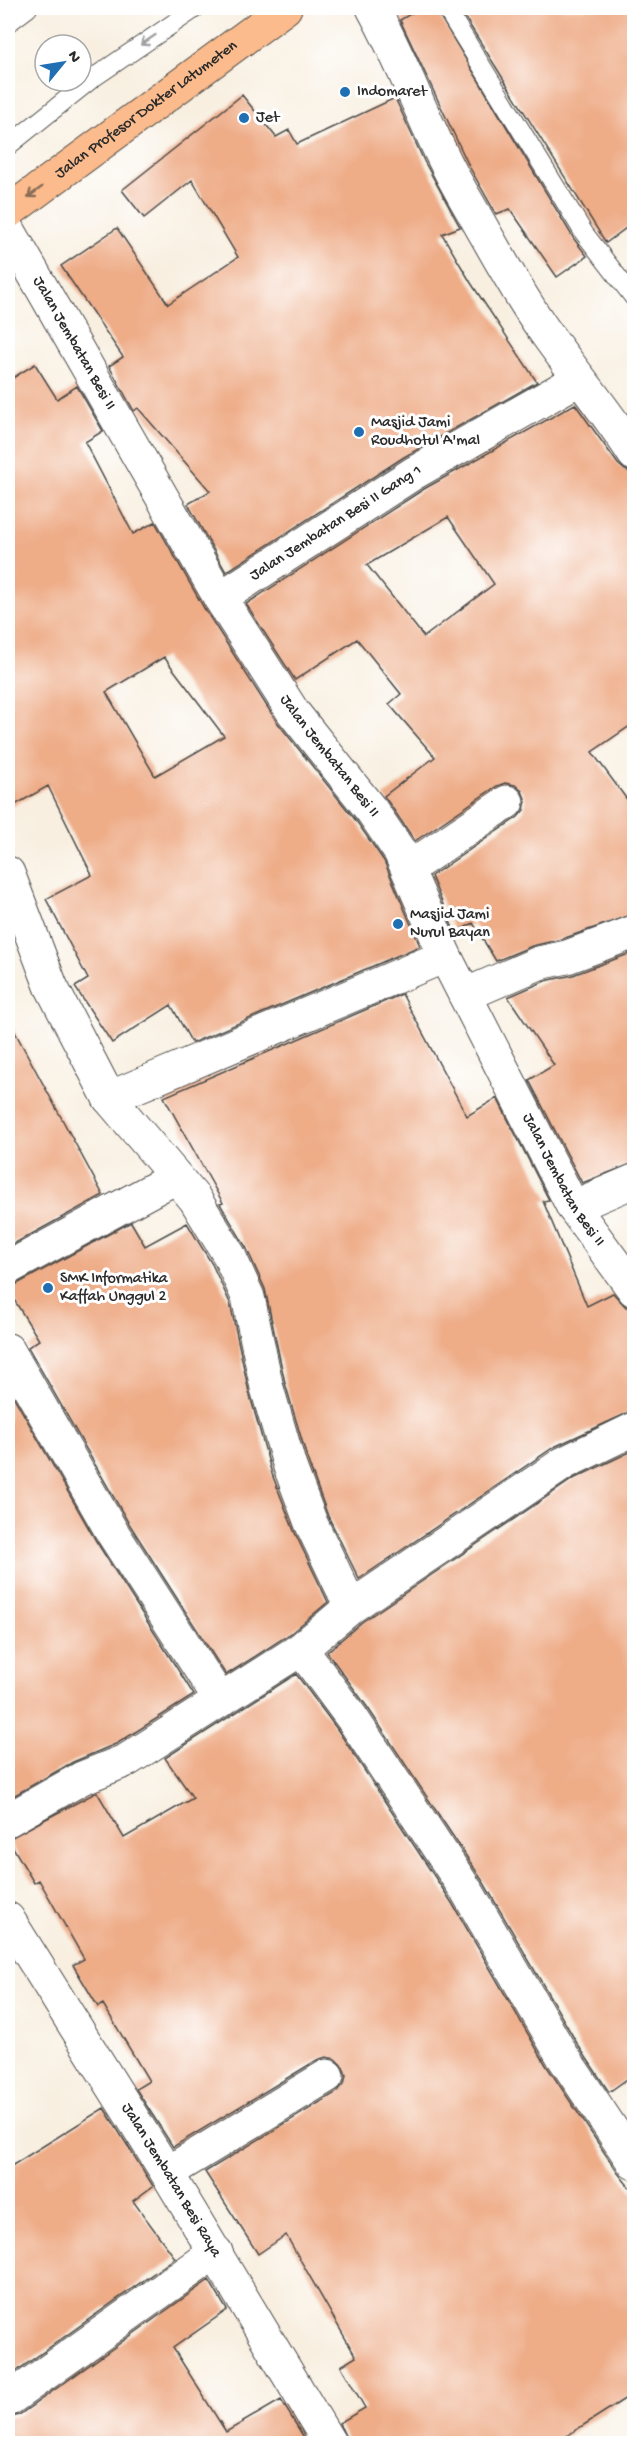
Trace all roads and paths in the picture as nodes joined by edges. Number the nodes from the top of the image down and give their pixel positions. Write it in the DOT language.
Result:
graph roads {
  1 [pos="28,8"];
  2 [pos="196,8"];
  3 [pos="285,8"];
  4 [pos="373,8"];
  5 [pos="446,8"];
  6 [pos="8,23"];
  7 [pos="8,146"];
  8 [pos="8,212"];
  9 [pos="8,229"];
  10 [pos="634,298"];
  11 [pos="579,379"];
  12 [pos="634,454"];
  13 [pos="220,598"];
  14 [pos="507,802"];
  15 [pos="409,868"];
  16 [pos="8,873"];
  17 [pos="634,932"];
  18 [pos="445,956"];
  19 [pos="465,995"];
  20 [pos="108,1098"];
  21 [pos="176,1177"];
  22 [pos="634,1181"];
  23 [pos="573,1207"];
  24 [pos="8,1268"];
  25 [pos="634,1290"];
  26 [pos="8,1350"];
  27 [pos="634,1429"];
  28 [pos="351,1607"];
  29 [pos="301,1649"];
  30 [pos="220,1700"];
  31 [pos="8,1820"];
  32 [pos="8,1919"];
  33 [pos="327,2076"];
  34 [pos="634,2163"];
  35 [pos="167,2173"];
  36 [pos="216,2252"];
  37 [pos="8,2400"];
  38 [pos="330,2444"];
  1 -- 6 [label="lane"];
  2 -- 7 [label="lane, one-way"];
  3 -- 8 [label="highway, Jalan Profesor Dokter Latumeten, one-way"];
  4 -- 11 [label="street"];
  5 -- 10 [label="lane"];
  9 -- 13 [label="street, Jalan Jembatan Besi II"];
  11 -- 12 [label="street"];
  11 -- 13 [label="street, Jalan Jembatan Besi II Gang 1"];
  13 -- 15 [label="street, Jalan Jembatan Besi II"];
  14 -- 15 [label="street"];
  15 -- 18 [label="street, Jalan Jembatan Besi II"];
  16 -- 20 [label="street"];
  17 -- 19 [label="street"];
  18 -- 19 [label="street, Jalan Jembatan Besi II"];
  18 -- 20 [label="street"];
  19 -- 23 [label="street, Jalan Jembatan Besi II"];
  20 -- 21 [label="street"];
  21 -- 24 [label="street"];
  21 -- 28 [label="street"];
  22 -- 23 [label="street"];
  23 -- 25 [label="street, Jalan Jembatan Besi II"];
  26 -- 30 [label="street"];
  27 -- 28 [label="street"];
  28 -- 29 [label="street"];
  29 -- 30 [label="street"];
  29 -- 34 [label="street"];
  30 -- 31 [label="street"];
  32 -- 35 [label="street, Jalan Jembatan Besi Raya"];
  33 -- 35 [label="street"];
  35 -- 36 [label="street, Jalan Jembatan Besi Raya"];
  36 -- 37 [label="street"];
  36 -- 38 [label="street, Jalan Jembatan Besi Raya"];
}
